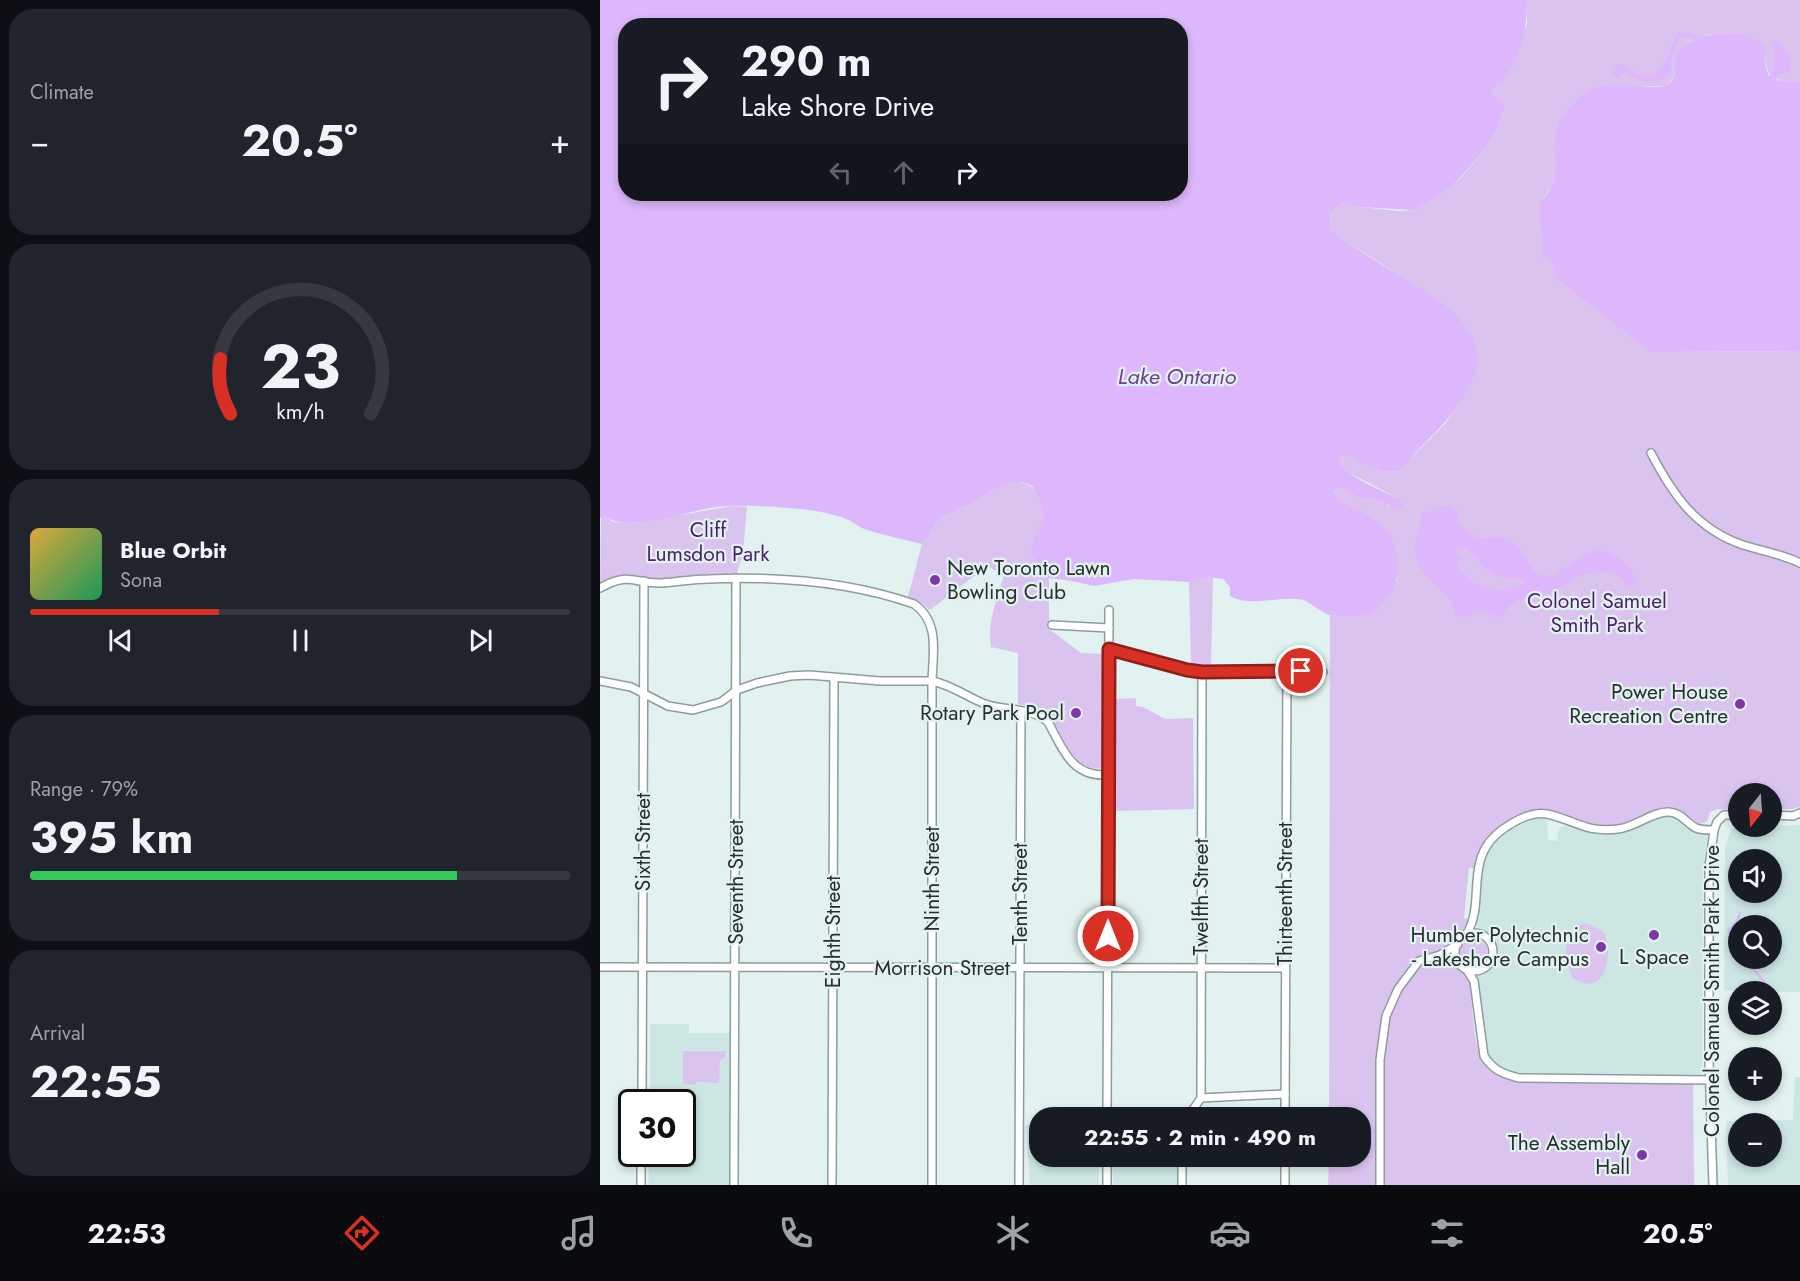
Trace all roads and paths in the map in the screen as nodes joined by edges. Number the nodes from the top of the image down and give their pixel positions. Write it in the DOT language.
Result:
graph roads {
  1 [pos="1651,453"];
  2 [pos="1800,563"];
  3 [pos="736,578"];
  4 [pos="644,581"];
  5 [pos="600,588"];
  6 [pos="1109,610"];
  7 [pos="1052,625"];
  8 [pos="1109,628"];
  9 [pos="1109,649"];
  10 [pos="1287,671"];
  11 [pos="1202,672"];
  12 [pos="1323,672"];
  13 [pos="834,678"];
  14 [pos="600,681"];
  15 [pos="932,681"];
  16 [pos="737,690"];
  17 [pos="643,693"];
  18 [pos="1021,711"];
  19 [pos="1108,775"];
  20 [pos="1800,813"];
  21 [pos="1728,816"];
  22 [pos="1782,816"];
  23 [pos="1714,831"];
  24 [pos="1473,923"];
  25 [pos="1478,934"];
  26 [pos="1466,935"];
  27 [pos="1458,944"];
  28 [pos="1440,955"];
  29 [pos="1458,961"];
  30 [pos="643,966"];
  31 [pos="600,967"];
  32 [pos="736,968"];
  33 [pos="833,968"];
  34 [pos="932,968"];
  35 [pos="1020,968"];
  36 [pos="1108,968"];
  37 [pos="1285,968"];
  38 [pos="1201,969"];
  39 [pos="1467,970"];
  40 [pos="1479,970"];
  41 [pos="1474,981"];
  42 [pos="1710,1080"];
  43 [pos="642,1089"];
  44 [pos="1285,1094"];
  45 [pos="1201,1098"];
  46 [pos="1107,1107"];
  47 [pos="1195,1107"];
  48 [pos="1285,1107"];
  49 [pos="641,1167"];
  50 [pos="1107,1167"];
  51 [pos="1182,1167"];
  52 [pos="1285,1167"];
  53 [pos="641,1185"];
  54 [pos="734,1185"];
  55 [pos="832,1185"];
  56 [pos="932,1185"];
  57 [pos="1019,1185"];
  58 [pos="1107,1185"];
  59 [pos="1182,1185"];
  60 [pos="1286,1185"];
  61 [pos="1380,1185"];
  62 [pos="1713,1185"];
  1 -- 2 [label="street"];
  3 -- 4 [label="street, Ninth Street"];
  3 -- 15 [label="street, Ninth Street"];
  3 -- 16 [label="street, Seventh Street"];
  4 -- 5 [label="street, Ninth Street"];
  4 -- 17 [label="street, Sixth Street"];
  6 -- 8 [label="street"];
  7 -- 8 [label="street"];
  8 -- 9 [label="street"];
  9 -- 11 [label="street"];
  9 -- 19 [label="street"];
  10 -- 11 [label="street"];
  10 -- 12 [label="street"];
  10 -- 37 [label="street, Thirteenth Street"];
  11 -- 38 [label="street, Twelfth Street"];
  13 -- 15 [label="street"];
  13 -- 16 [label="street"];
  13 -- 33 [label="street, Eighth Street"];
  14 -- 17 [label="street"];
  15 -- 18 [label="street"];
  15 -- 34 [label="street, Ninth Street"];
  16 -- 17 [label="street"];
  16 -- 32 [label="street, Seventh Street"];
  17 -- 30 [label="street, Sixth Street"];
  18 -- 19 [label="street"];
  18 -- 35 [label="street, Tenth Street"];
  19 -- 36 [label="street"];
  20 -- 22 [label="street"];
  21 -- 23 [label="street, Colonel Samuel Smith Park Drive"];
  23 -- 24 [label="street"];
  23 -- 42 [label="street, Colonel Samuel Smith Park Drive"];
  24 -- 25 [label="street"];
  24 -- 26 [label="street"];
  25 -- 26 [label="street"];
  25 -- 40 [label="street"];
  26 -- 27 [label="street"];
  27 -- 28 [label="street"];
  27 -- 29 [label="street"];
  28 -- 29 [label="street"];
  28 -- 61 [label="street"];
  29 -- 39 [label="street"];
  30 -- 31 [label="street, Morrison Street"];
  30 -- 32 [label="street, Morrison Street"];
  30 -- 43 [label="street, Sixth Street"];
  32 -- 33 [label="street, Morrison Street"];
  32 -- 54 [label="street, Seventh Street"];
  33 -- 34 [label="street, Morrison Street"];
  33 -- 55 [label="street, Eighth Street"];
  34 -- 35 [label="street, Morrison Street"];
  34 -- 56 [label="street, Ninth Street"];
  35 -- 36 [label="street, Morrison Street"];
  35 -- 57 [label="street, Tenth Street"];
  36 -- 38 [label="street, Morrison Street"];
  36 -- 46 [label="street"];
  37 -- 38 [label="street, Morrison Street"];
  37 -- 44 [label="street, Thirteenth Street"];
  38 -- 45 [label="street, Twelfth Street"];
  39 -- 40 [label="street"];
  39 -- 41 [label="street"];
  40 -- 41 [label="street"];
  41 -- 42 [label="street"];
  42 -- 62 [label="street, Colonel Samuel Smith Park Drive"];
  44 -- 45 [label="street"];
  44 -- 48 [label="street, Thirteenth Street"];
  45 -- 47 [label="street"];
  49 -- 53 [label="street"];
  50 -- 58 [label="street"];
  51 -- 59 [label="street"];
  52 -- 60 [label="street"];
}
